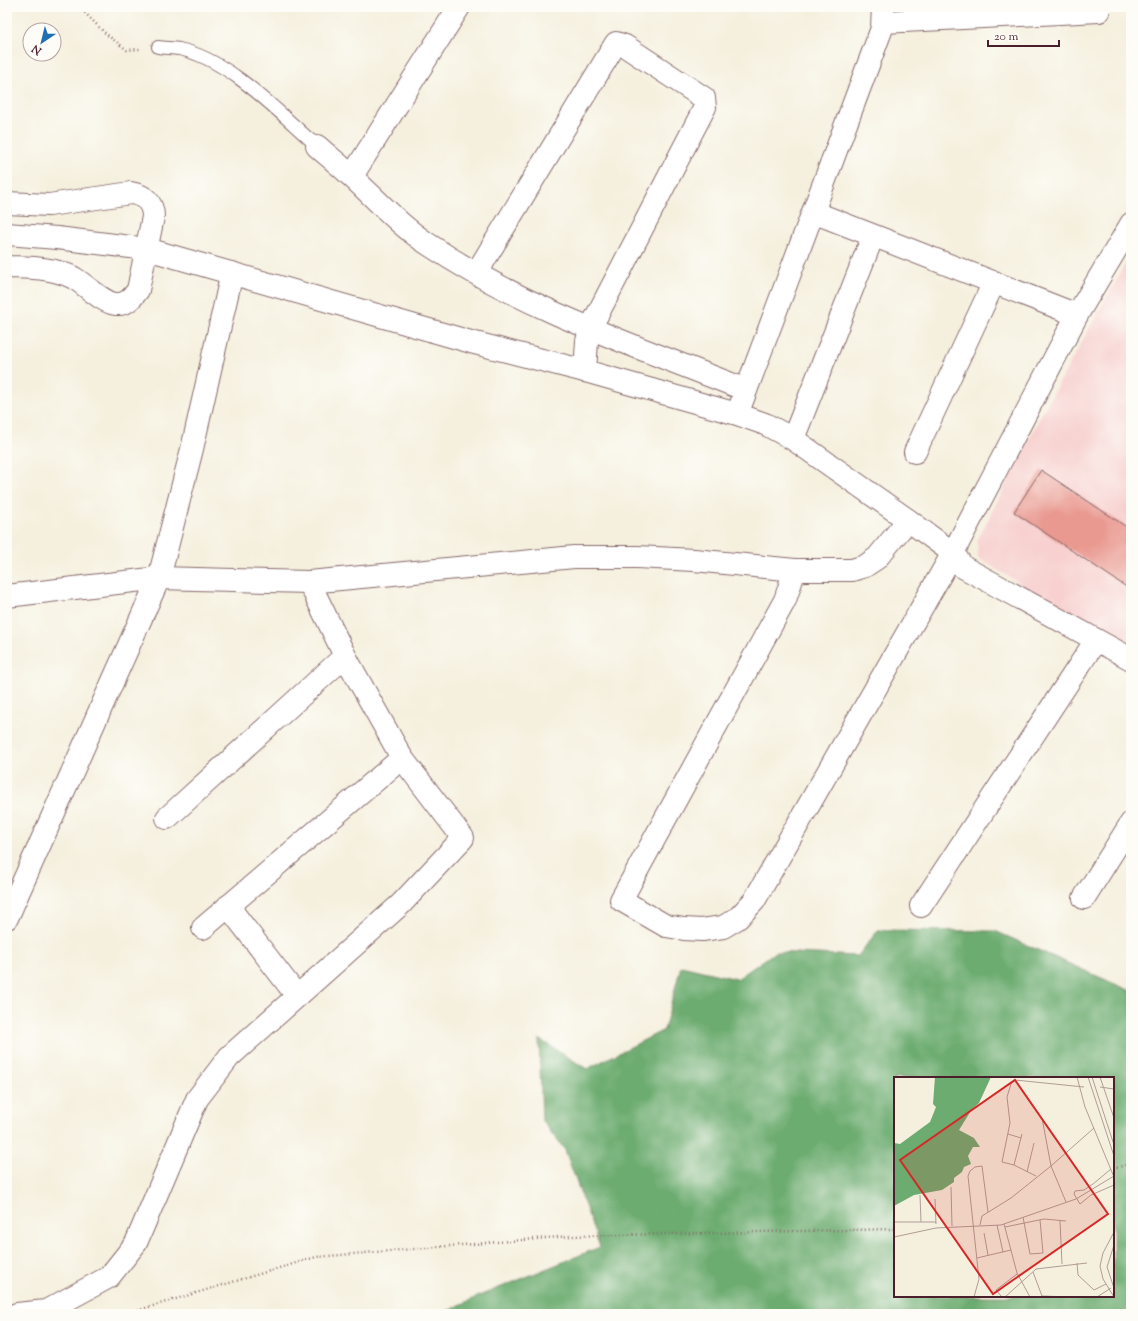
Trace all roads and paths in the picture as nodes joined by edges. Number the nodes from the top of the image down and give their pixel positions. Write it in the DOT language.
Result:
graph roads {
  1 [pos="79,7"];
  2 [pos="459,7"];
  3 [pos="1099,7"];
  4 [pos="883,15"];
  5 [pos="158,48"];
  6 [pos="317,146"];
  7 [pos="352,176"];
  8 [pos="7,203"];
  9 [pos="813,212"];
  10 [pos="1131,224"];
  11 [pos="7,234"];
  12 [pos="873,236"];
  13 [pos="146,249"];
  14 [pos="7,267"];
  15 [pos="232,273"];
  16 [pos="479,275"];
  17 [pos="994,282"];
  18 [pos="1077,315"];
  19 [pos="591,327"];
  20 [pos="585,372"];
  21 [pos="746,390"];
  22 [pos="737,414"];
  23 [pos="793,439"];
  24 [pos="915,452"];
  25 [pos="908,520"];
  26 [pos="953,553"];
  27 [pos="795,570"];
  28 [pos="159,578"];
  29 [pos="309,582"];
  30 [pos="7,596"];
  31 [pos="1096,640"];
  32 [pos="345,656"];
  33 [pos="1131,659"];
  34 [pos="402,758"];
  35 [pos="168,818"];
  36 [pos="1131,823"];
  37 [pos="1084,898"];
  38 [pos="228,906"];
  39 [pos="921,906"];
  40 [pos="7,918"];
  41 [pos="203,928"];
  42 [pos="297,996"];
  43 [pos="1131,1163"];
  44 [pos="1114,1169"];
  45 [pos="894,1229"];
  46 [pos="17,1314"];
  47 [pos="126,1314"];
  1 -- 5 [label="path"];
  2 -- 7 [label="street"];
  3 -- 4 [label="street"];
  4 -- 9 [label="street"];
  5 -- 6 [label="lane"];
  6 -- 7 [label="street"];
  7 -- 16 [label="street"];
  8 -- 13 [label="street"];
  9 -- 12 [label="street"];
  9 -- 21 [label="street"];
  10 -- 18 [label="street"];
  11 -- 13 [label="street"];
  12 -- 17 [label="street"];
  12 -- 23 [label="street"];
  13 -- 14 [label="street"];
  13 -- 15 [label="street"];
  15 -- 20 [label="street"];
  15 -- 28 [label="street"];
  16 -- 19 [label="street"];
  16 -- 19 [label="street"];
  17 -- 18 [label="street"];
  17 -- 24 [label="street"];
  18 -- 26 [label="street"];
  19 -- 20 [label="street"];
  19 -- 21 [label="street"];
  20 -- 22 [label="street"];
  21 -- 22 [label="street"];
  22 -- 23 [label="street"];
  23 -- 25 [label="street"];
  25 -- 26 [label="street"];
  25 -- 27 [label="street"];
  26 -- 27 [label="street"];
  26 -- 31 [label="street"];
  27 -- 29 [label="street"];
  28 -- 29 [label="street"];
  28 -- 30 [label="street"];
  28 -- 40 [label="street"];
  29 -- 32 [label="street"];
  31 -- 33 [label="street"];
  31 -- 39 [label="street"];
  32 -- 34 [label="street"];
  32 -- 35 [label="street"];
  34 -- 38 [label="street"];
  34 -- 42 [label="street"];
  36 -- 37 [label="street"];
  38 -- 41 [label="street"];
  38 -- 42 [label="street"];
  42 -- 46 [label="street"];
  43 -- 44 [label="path"];
  45 -- 47 [label="path"];
}
